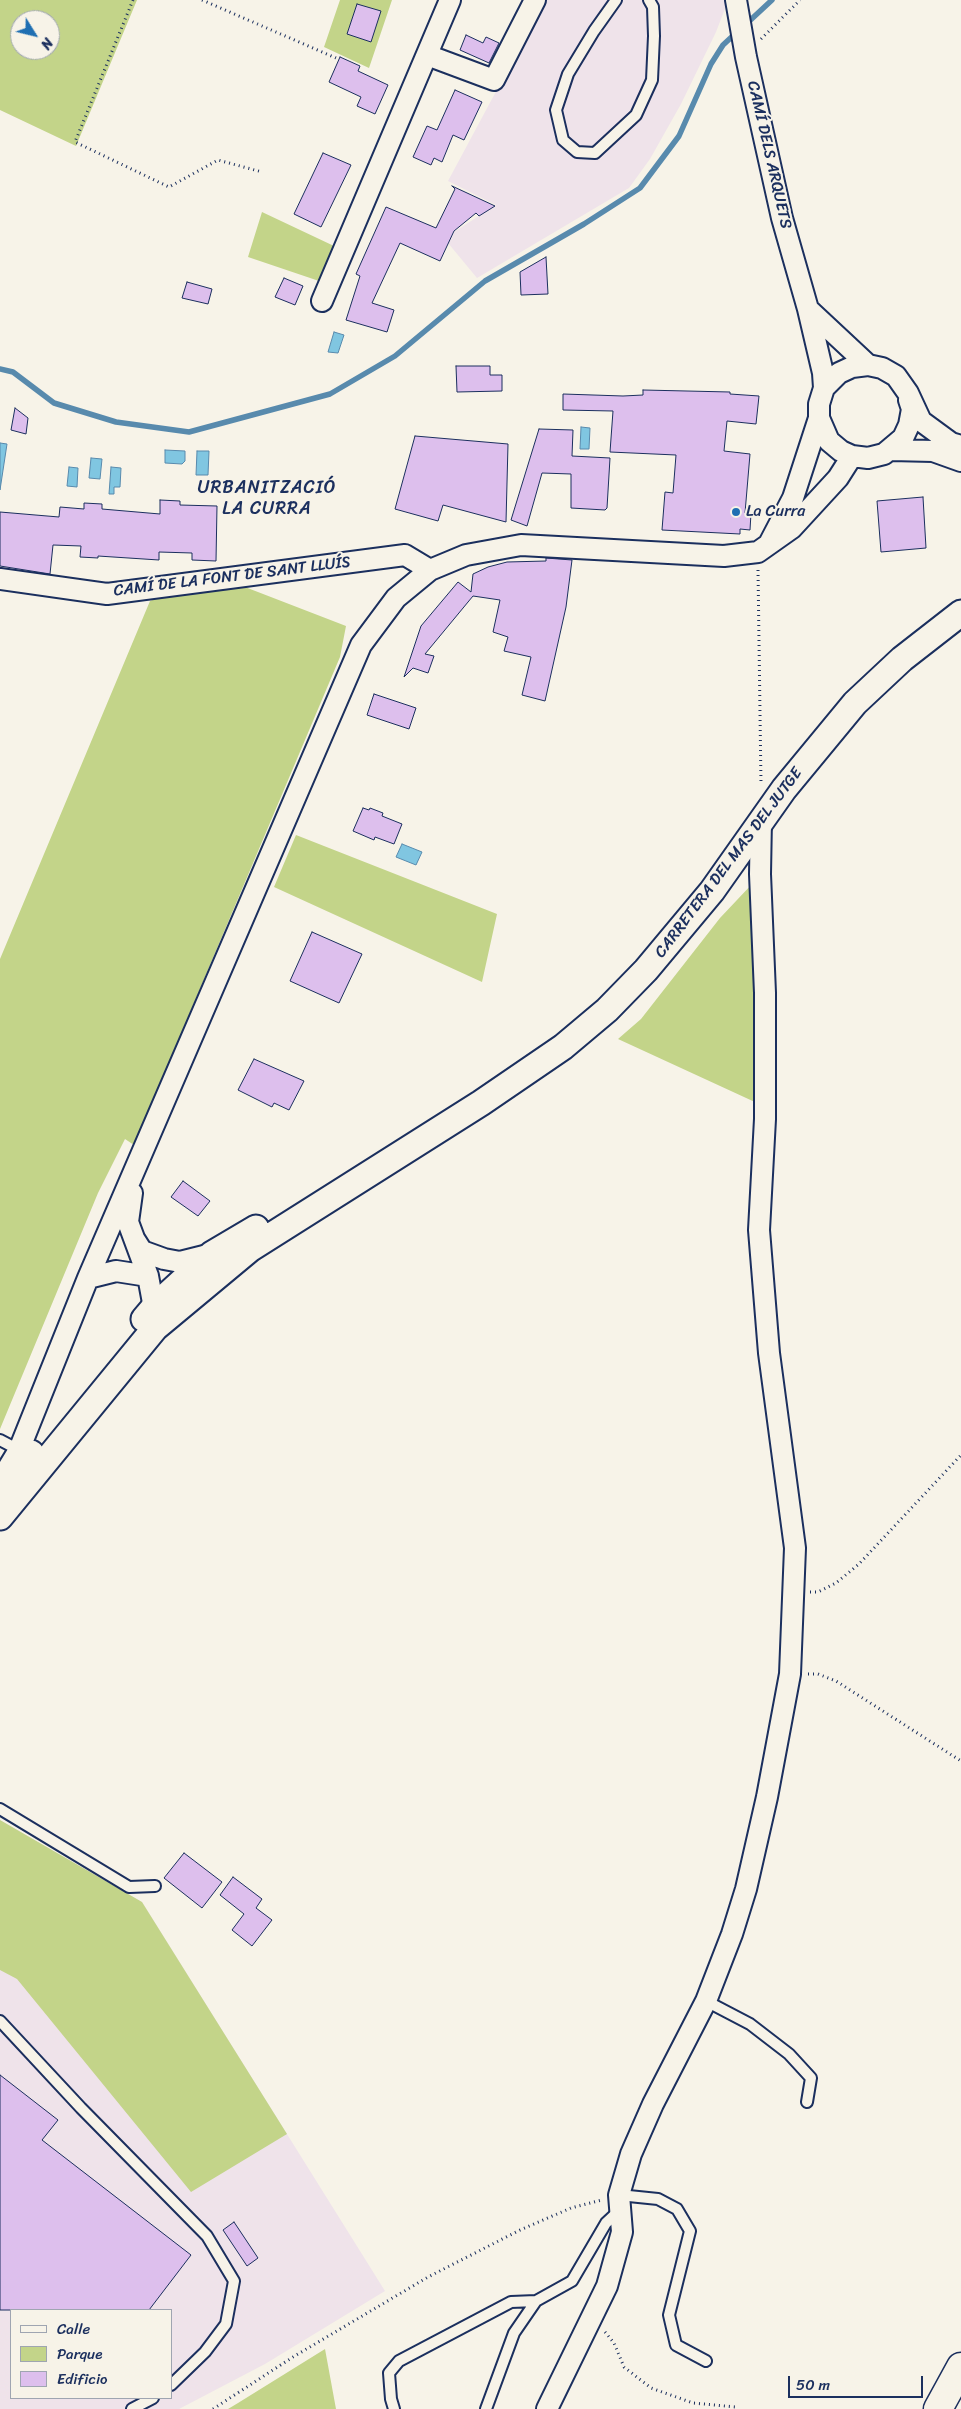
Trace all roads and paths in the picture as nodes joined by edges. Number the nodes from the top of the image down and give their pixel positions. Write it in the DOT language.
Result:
graph roads {
  1 [pos="133,0"];
  2 [pos="202,0"];
  3 [pos="450,0"];
  4 [pos="535,0"];
  5 [pos="616,0"];
  6 [pos="649,0"];
  7 [pos="736,0"];
  8 [pos="800,0"];
  9 [pos="745,48"];
  10 [pos="427,54"];
  11 [pos="336,58"];
  12 [pos="262,172"];
  13 [pos="322,302"];
  14 [pos="808,309"];
  15 [pos="868,365"];
  16 [pos="824,388"];
  17 [pos="908,393"];
  18 [pos="819,418"];
  19 [pos="961,446"];
  20 [pos="891,450"];
  21 [pos="852,456"];
  22 [pos="961,461"];
  23 [pos="764,548"];
  24 [pos="430,570"];
  25 [pos="0,579"];
  26 [pos="957,619"];
  27 [pos="761,819"];
  28 [pos="446,1124"];
  29 [pos="137,1164"];
  30 [pos="134,1238"];
  31 [pos="212,1254"];
  32 [pos="148,1276"];
  33 [pos="88,1278"];
  34 [pos="155,1317"];
  35 [pos="0,1440"];
  36 [pos="19,1450"];
  37 [pos="961,1455"];
  38 [pos="0,1480"];
  39 [pos="0,1489"];
  40 [pos="0,1517"];
  41 [pos="794,1593"];
  42 [pos="790,1674"];
  43 [pos="961,1761"];
  44 [pos="0,1809"];
  45 [pos="156,1886"];
  46 [pos="706,2001"];
  47 [pos="0,2021"];
  48 [pos="807,2102"];
  49 [pos="620,2203"];
  50 [pos="536,2301"];
  51 [pos="593,2315"];
  52 [pos="706,2361"];
  53 [pos="961,2368"];
  54 [pos="172,2384"];
  55 [pos="151,2399"];
  56 [pos="736,2407"];
  57 [pos="132,2409"];
  58 [pos="213,2409"];
  59 [pos="394,2409"];
  60 [pos="486,2409"];
  61 [pos="546,2409"];
  62 [pos="938,2409"];
  1 -- 12 [label="path"];
  2 -- 11 [label="path"];
  3 -- 10 [label="street"];
  4 -- 10 [label="street"];
  5 -- 6 [label="lane"];
  7 -- 9 [label="street, CAMÍ DELS ARQUETS"];
  8 -- 9 [label="path"];
  9 -- 14 [label="street, CAMÍ DELS ARQUETS"];
  10 -- 13 [label="street"];
  14 -- 15 [label="street"];
  14 -- 16 [label="street, CAMÍ DELS ARQUETS"];
  15 -- 16 [label="street"];
  15 -- 17 [label="street"];
  16 -- 18 [label="street"];
  17 -- 19 [label="street"];
  17 -- 20 [label="street"];
  18 -- 21 [label="street"];
  18 -- 23 [label="street"];
  20 -- 21 [label="street"];
  20 -- 22 [label="street"];
  21 -- 23 [label="street"];
  23 -- 24 [label="street"];
  23 -- 27 [label="path"];
  24 -- 25 [label="street, CAMÍ DE LA FONT DE SANT LLUÍS"];
  24 -- 29 [label="street"];
  26 -- 27 [label="street, CARRETERA DEL MAS DEL JUTGE"];
  27 -- 28 [label="street, CARRETERA DEL MAS DEL JUTGE"];
  27 -- 41 [label="street"];
  28 -- 31 [label="street"];
  28 -- 34 [label="street"];
  29 -- 30 [label="street"];
  29 -- 33 [label="street"];
  30 -- 31 [label="street"];
  30 -- 32 [label="street"];
  31 -- 34 [label="street"];
  32 -- 33 [label="street"];
  32 -- 34 [label="street"];
  33 -- 36 [label="street"];
  34 -- 39 [label="street"];
  34 -- 40 [label="street"];
  35 -- 36 [label="lane"];
  36 -- 38 [label="street"];
  37 -- 41 [label="path"];
  41 -- 42 [label="street"];
  42 -- 43 [label="path"];
  42 -- 46 [label="street"];
  44 -- 45 [label="lane"];
  46 -- 48 [label="lane"];
  46 -- 49 [label="street"];
  47 -- 54 [label="lane"];
  49 -- 50 [label="lane"];
  49 -- 51 [label="street"];
  49 -- 52 [label="lane"];
  49 -- 58 [label="path"];
  50 -- 59 [label="lane"];
  50 -- 60 [label="lane"];
  51 -- 56 [label="path"];
  51 -- 61 [label="street"];
  53 -- 62 [label="highway"];
  55 -- 57 [label="lane"];
}
